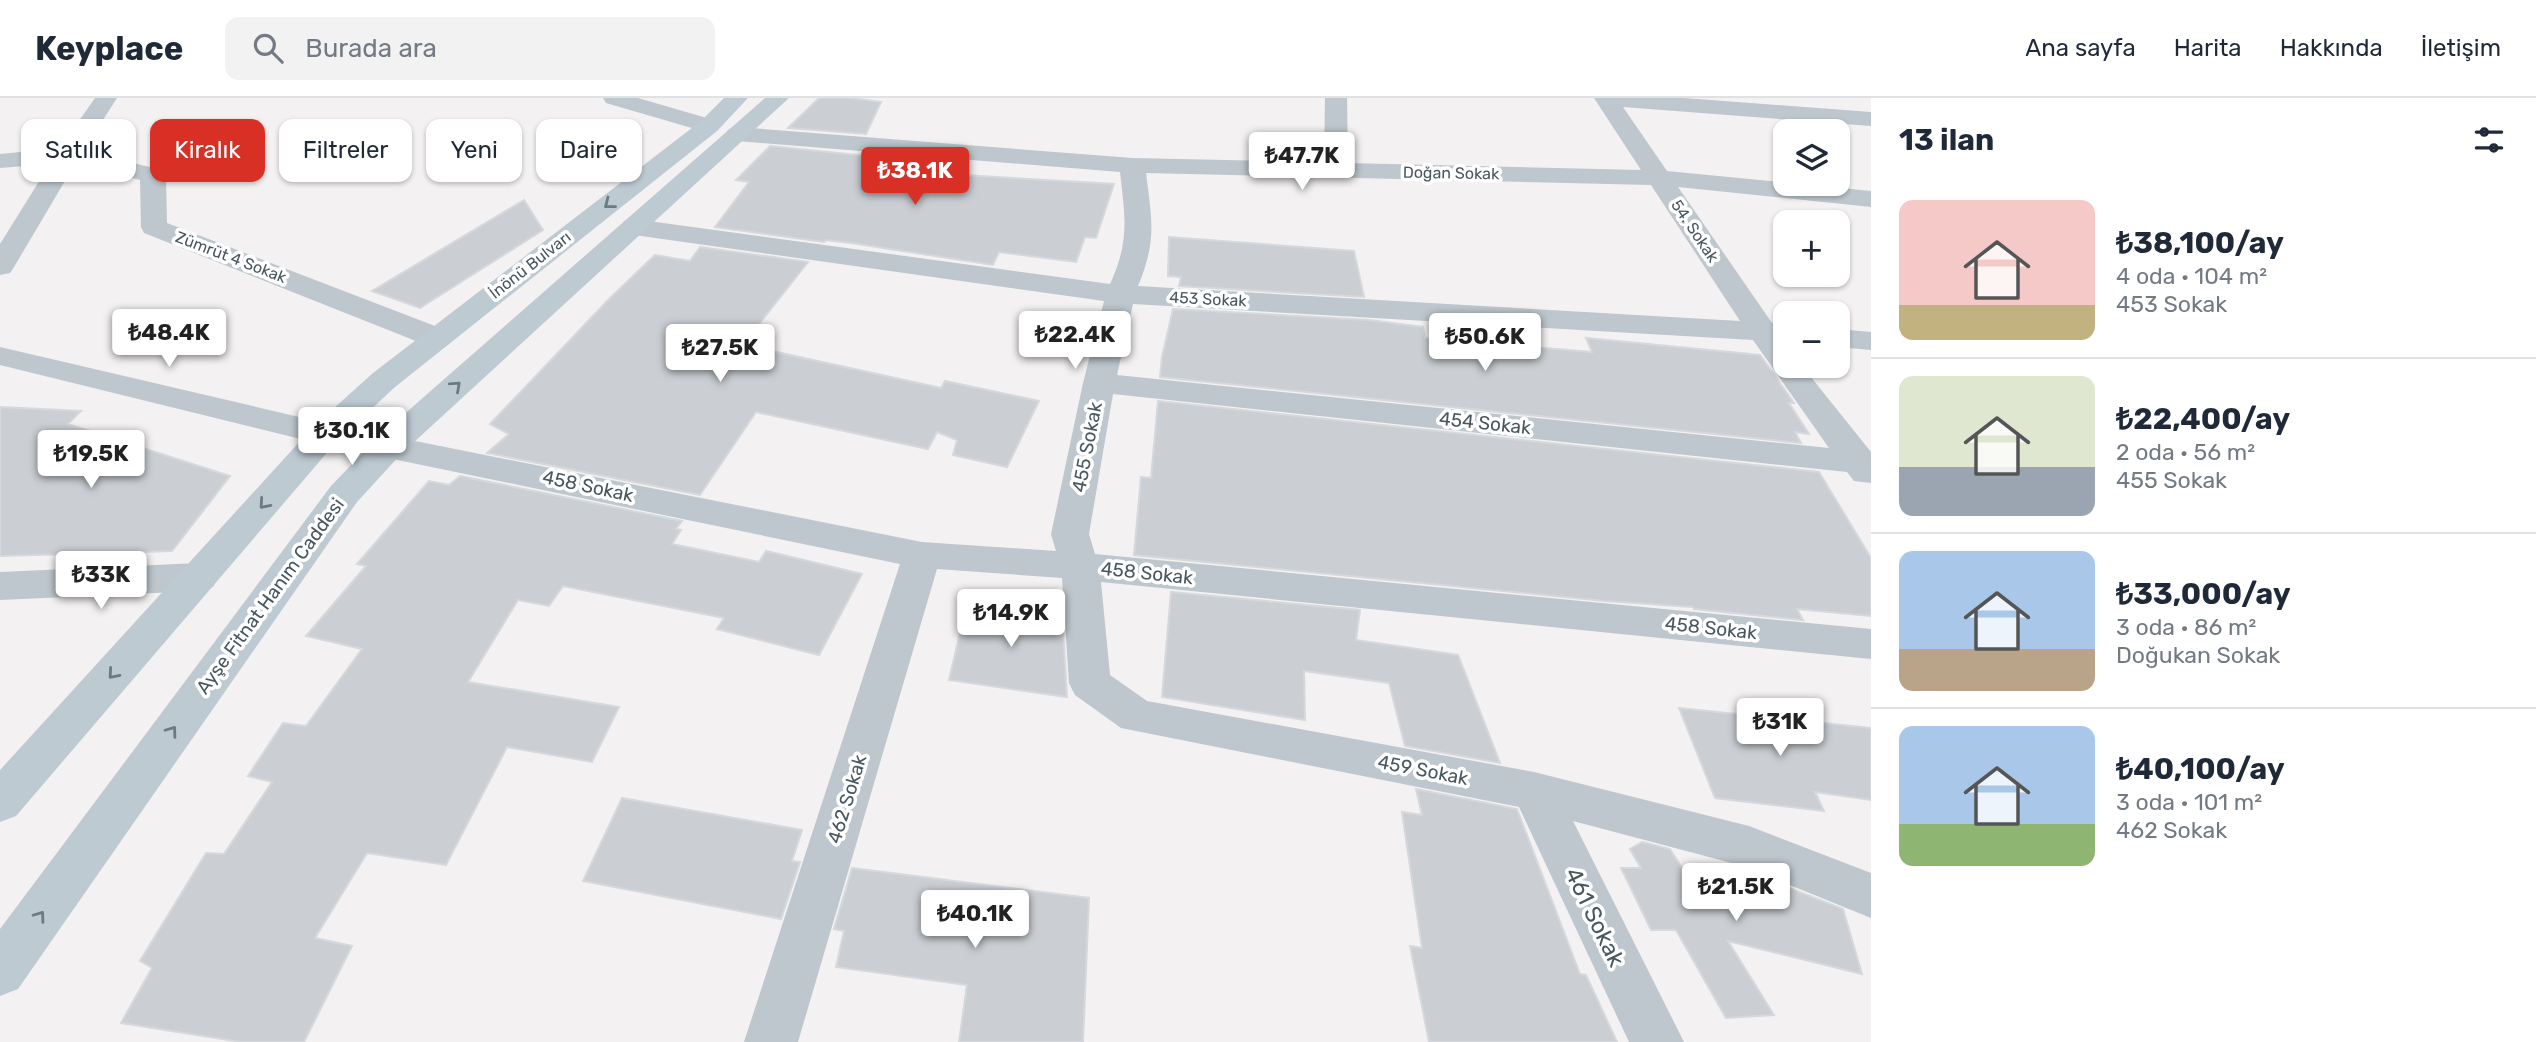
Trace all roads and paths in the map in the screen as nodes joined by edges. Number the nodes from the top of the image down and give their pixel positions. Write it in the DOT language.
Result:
graph roads {
  1 [pos="106,98"];
  2 [pos="614,98"];
  3 [pos="778,98"];
  4 [pos="1336,98"];
  5 [pos="1606,98"];
  6 [pos="92,119"];
  7 [pos="728,119"];
  8 [pos="1871,119"];
  9 [pos="21,159"];
  10 [pos="0,161"];
  11 [pos="1132,165"];
  12 [pos="1336,170"];
  13 [pos="136,171"];
  14 [pos="1660,178"];
  15 [pos="52,182"];
  16 [pos="1871,199"];
  17 [pos="634,227"];
  18 [pos="0,267"];
  19 [pos="1120,294"];
  20 [pos="1773,332"];
  21 [pos="438,338"];
  22 [pos="1850,339"];
  23 [pos="1871,341"];
  24 [pos="0,356"];
  25 [pos="1795,378"];
  26 [pos="1099,383"];
  27 [pos="325,434"];
  28 [pos="389,446"];
  29 [pos="1867,469"];
  30 [pos="922,555"];
  31 [pos="1080,566"];
  32 [pos="199,577"];
  33 [pos="0,586"];
  34 [pos="1871,644"];
  35 [pos="1534,791"];
  36 [pos="0,802"];
  37 [pos="1871,896"];
  38 [pos="0,971"];
  39 [pos="771,1042"];
  40 [pos="1657,1042"];
  1 -- 6 [label="street"];
  2 -- 7 [label="street, Doğan Sokak"];
  3 -- 7 [label="main road, Ayşe Fitnat Hanım Caddesi"];
  4 -- 12 [label="street"];
  5 -- 8 [label="street"];
  5 -- 14 [label="street, 54. Sokak"];
  7 -- 11 [label="street, Doğan Sokak"];
  7 -- 17 [label="main road, Ayşe Fitnat Hanım Caddesi"];
  7 -- 21 [label="main road, İnönü Bulvarı, one-way"];
  9 -- 10 [label="street"];
  11 -- 12 [label="street, Doğan Sokak"];
  11 -- 19 [label="street, 455 Sokak"];
  12 -- 14 [label="street, Doğan Sokak"];
  13 -- 21 [label="street, Zümrüt 4 Sokak"];
  14 -- 16 [label="street, Doğan Sokak"];
  14 -- 20 [label="street, 54. Sokak"];
  15 -- 18 [label="street"];
  17 -- 19 [label="street, 453 Sokak"];
  28 -- 17 [label="main road, Ayşe Fitnat Hanım Caddesi, one-way"];
  19 -- 20 [label="street, 453 Sokak"];
  19 -- 26 [label="street, 455 Sokak"];
  21 -- 27 [label="main road, İnönü Bulvarı"];
  22 -- 23 [label="street"];
  24 -- 27 [label="street, 458 Sokak"];
  25 -- 29 [label="street, 54. Sokak"];
  26 -- 29 [label="street, 454 Sokak"];
  26 -- 31 [label="street, 455 Sokak"];
  27 -- 28 [label="street, 458 Sokak"];
  27 -- 32 [label="main road, one-way"];
  28 -- 30 [label="street, 458 Sokak"];
  38 -- 28 [label="main road, Ayşe Fitnat Hanım Caddesi, one-way"];
  30 -- 31 [label="street, 458 Sokak"];
  30 -- 39 [label="street, 462 Sokak"];
  31 -- 34 [label="street, 458 Sokak"];
  31 -- 35 [label="street, 459 Sokak"];
  32 -- 33 [label="street"];
  32 -- 36 [label="main road, one-way"];
  35 -- 37 [label="street, 459 Sokak"];
  35 -- 40 [label="street, 461 Sokak"];
}
